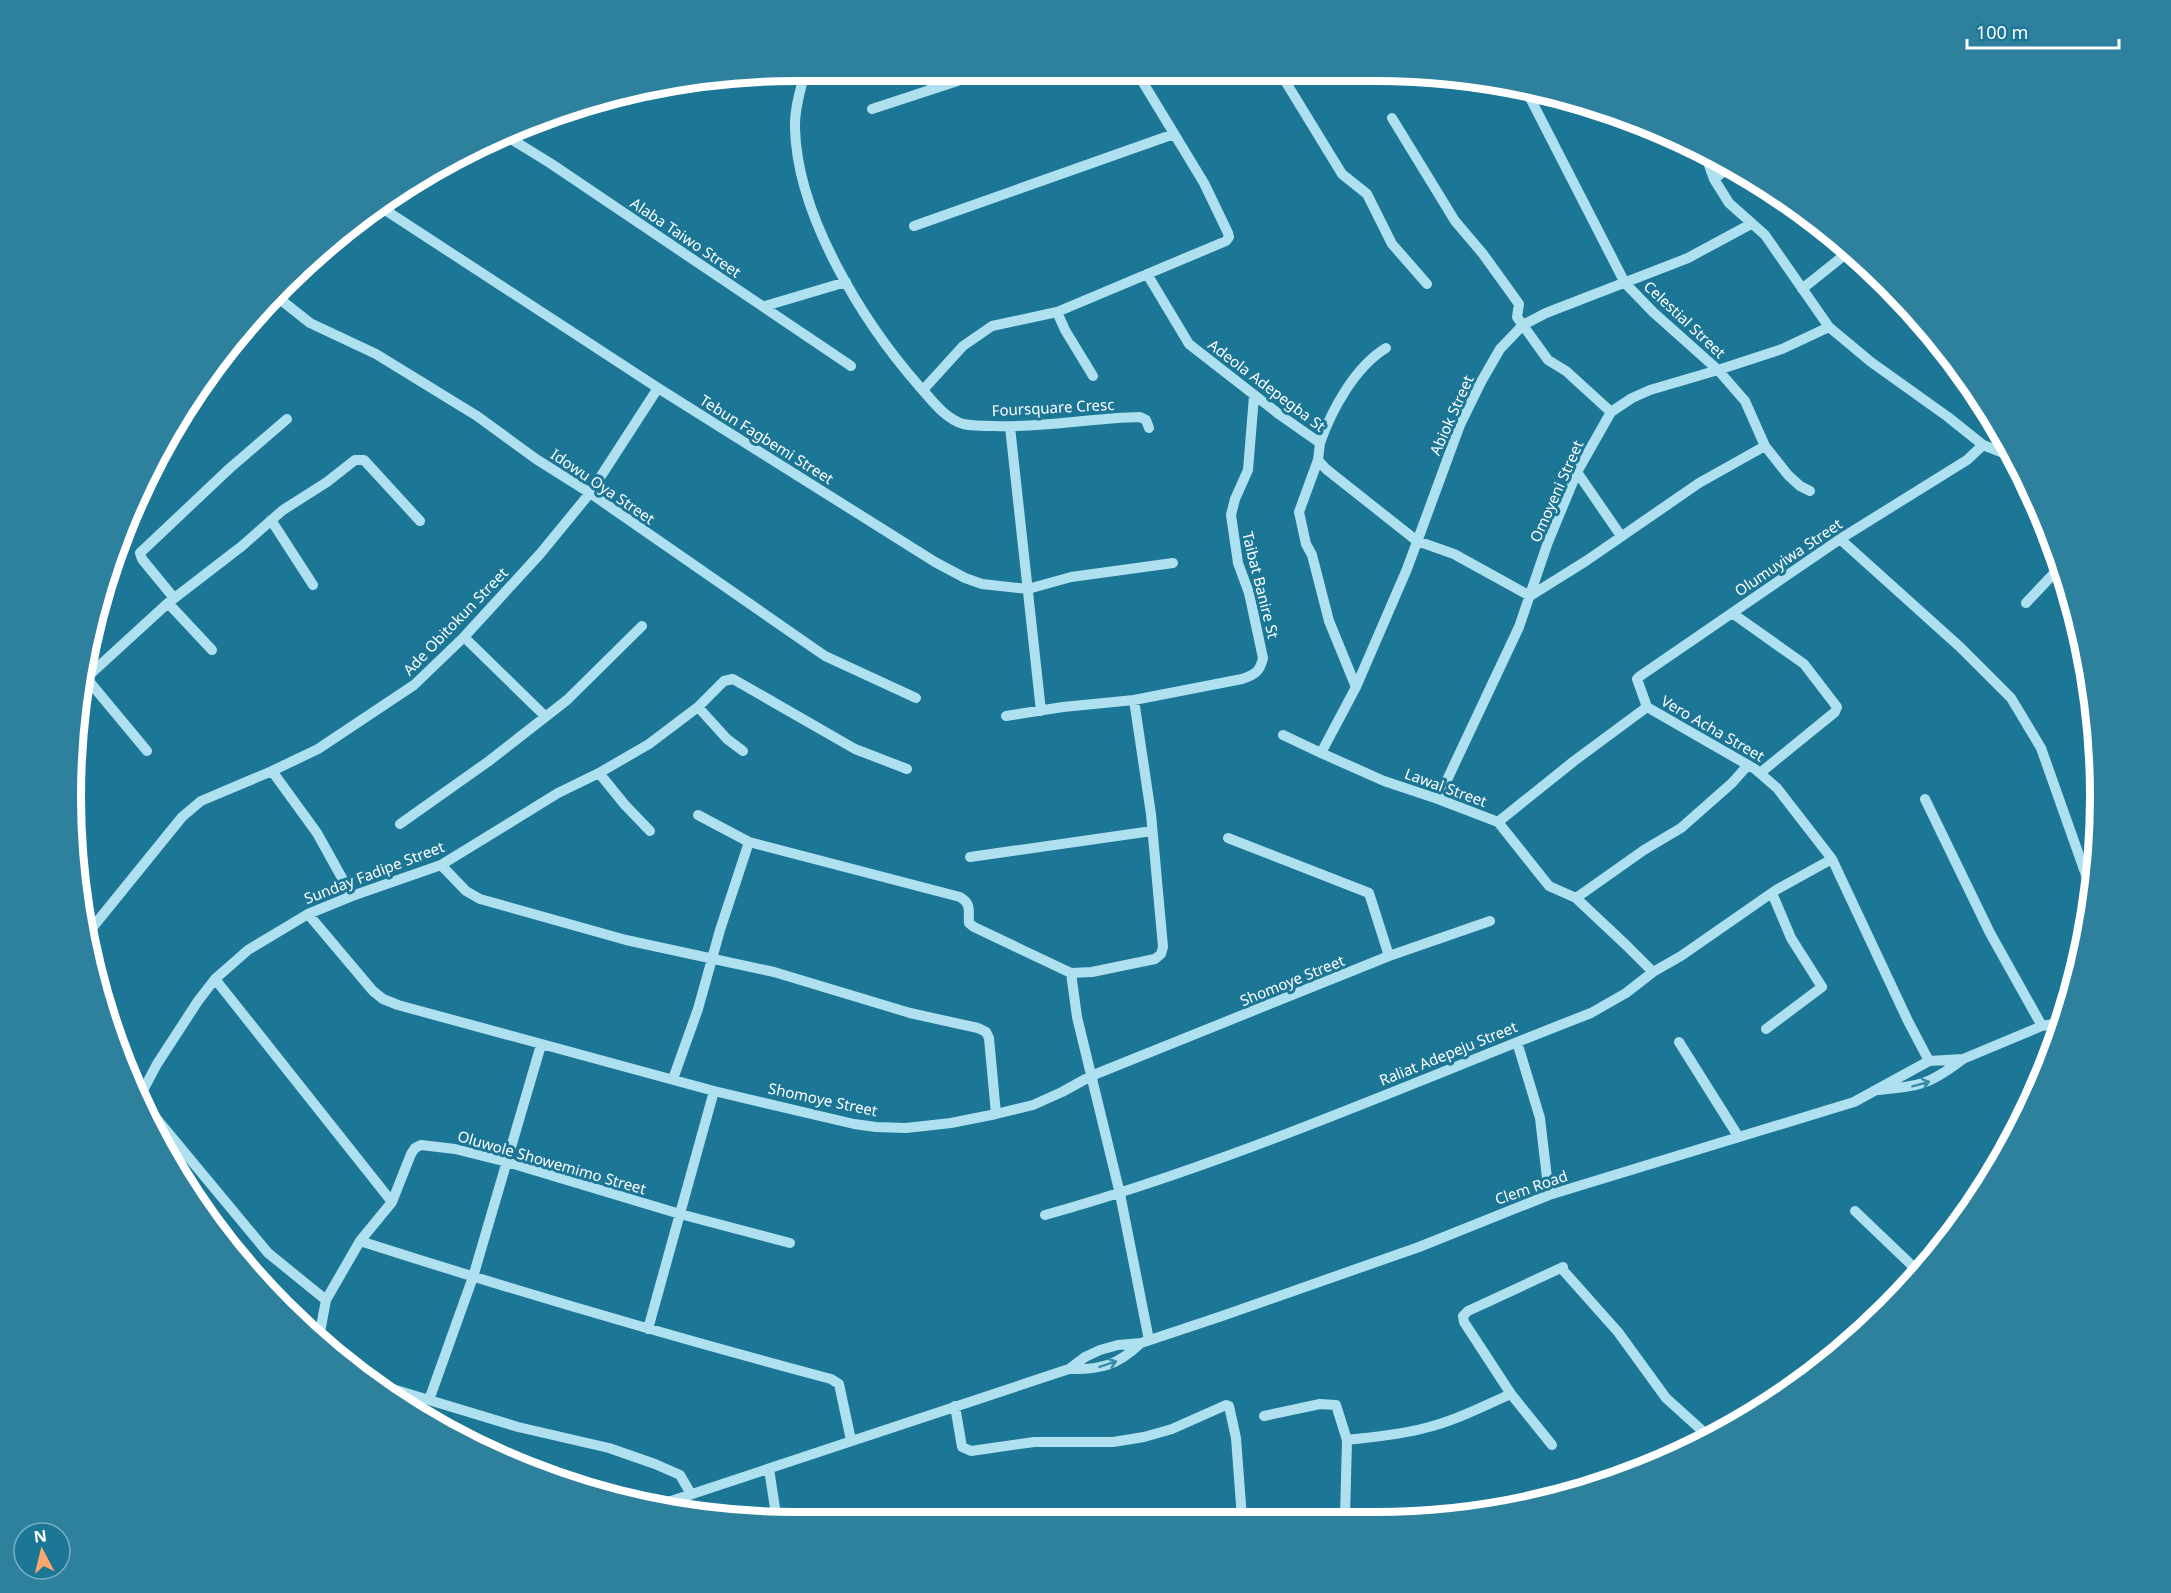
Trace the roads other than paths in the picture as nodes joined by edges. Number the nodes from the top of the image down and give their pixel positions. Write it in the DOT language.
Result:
graph roads {
  1 [pos="804,81"];
  2 [pos="930,81"];
  3 [pos="955,81"];
  4 [pos="1143,81"];
  5 [pos="1286,81"];
  6 [pos="934,88"];
  7 [pos="1530,99"];
  8 [pos="872,109"];
  9 [pos="1392,118"];
  10 [pos="1174,134"];
  11 [pos="513,140"];
  12 [pos="1709,165"];
  13 [pos="1723,172"];
  14 [pos="1714,179"];
  15 [pos="386,211"];
  16 [pos="1751,224"];
  17 [pos="914,226"];
  18 [pos="1843,256"];
  19 [pos="1147,274"];
  20 [pos="846,282"];
  21 [pos="1427,284"];
  22 [pos="1625,284"];
  23 [pos="1802,289"];
  24 [pos="282,301"];
  25 [pos="765,306"];
  26 [pos="1057,312"];
  27 [pos="1523,325"];
  28 [pos="1828,327"];
  29 [pos="1386,348"];
  30 [pos="851,366"];
  31 [pos="1718,370"];
  32 [pos="1093,376"];
  33 [pos="658,388"];
  34 [pos="923,390"];
  35 [pos="1254,396"];
  36 [pos="1611,412"];
  37 [pos="287,419"];
  38 [pos="1010,427"];
  39 [pos="1149,428"];
  40 [pos="1320,443"];
  41 [pos="1983,445"];
  42 [pos="1765,446"];
  43 [pos="2001,452"];
  44 [pos="1318,460"];
  45 [pos="1577,472"];
  46 [pos="1810,491"];
  47 [pos="590,493"];
  48 [pos="271,520"];
  49 [pos="420,521"];
  50 [pos="1621,536"];
  51 [pos="1839,539"];
  52 [pos="1417,541"];
  53 [pos="1173,563"];
  54 [pos="2054,573"];
  55 [pos="313,585"];
  56 [pos="1028,589"];
  57 [pos="1530,596"];
  58 [pos="171,600"];
  59 [pos="2026,603"];
  60 [pos="1732,613"];
  61 [pos="642,626"];
  62 [pos="464,638"];
  63 [pos="212,650"];
  64 [pos="93,669"];
  65 [pos="91,683"];
  66 [pos="1356,687"];
  67 [pos="916,698"];
  68 [pos="1134,700"];
  69 [pos="698,706"];
  70 [pos="1647,707"];
  71 [pos="1041,711"];
  72 [pos="545,716"];
  73 [pos="1006,716"];
  74 [pos="1283,735"];
  75 [pos="743,751"];
  76 [pos="147,752"];
  77 [pos="1320,753"];
  78 [pos="1748,765"];
  79 [pos="907,769"];
  80 [pos="272,771"];
  81 [pos="599,773"];
  82 [pos="1760,773"];
  83 [pos="1438,799"];
  84 [pos="1925,799"];
  85 [pos="698,815"];
  86 [pos="1498,822"];
  87 [pos="400,824"];
  88 [pos="650,831"];
  89 [pos="1152,831"];
  90 [pos="1228,838"];
  91 [pos="749,842"];
  92 [pos="970,857"];
  93 [pos="1832,859"];
  94 [pos="2086,862"];
  95 [pos="441,865"];
  96 [pos="1772,893"];
  97 [pos="352,896"];
  98 [pos="1576,898"];
  99 [pos="308,914"];
  100 [pos="1490,921"];
  101 [pos="93,926"];
  102 [pos="1389,956"];
  103 [pos="712,958"];
  104 [pos="1071,972"];
  105 [pos="1653,972"];
  106 [pos="215,979"];
  107 [pos="2053,1024"];
  108 [pos="2042,1026"];
  109 [pos="1767,1029"];
  110 [pos="1517,1042"];
  111 [pos="1679,1042"];
  112 [pos="541,1045"];
  113 [pos="1963,1059"];
  114 [pos="1929,1061"];
  115 [pos="1091,1076"];
  116 [pos="674,1079"];
  117 [pos="144,1090"];
  118 [pos="714,1091"];
  119 [pos="1872,1091"];
  120 [pos="996,1114"];
  121 [pos="161,1124"];
  122 [pos="1738,1136"];
  123 [pos="507,1162"];
  124 [pos="1120,1194"];
  125 [pos="1549,1195"];
  126 [pos="392,1202"];
  127 [pos="1855,1210"];
  128 [pos="680,1214"];
  129 [pos="1045,1215"];
  130 [pos="360,1241"];
  131 [pos="790,1243"];
  132 [pos="1913,1266"];
  133 [pos="473,1277"];
  134 [pos="326,1300"];
  135 [pos="648,1329"];
  136 [pos="320,1330"];
  137 [pos="1145,1341"];
  138 [pos="1069,1369"];
  139 [pos="399,1391"];
  140 [pos="1511,1394"];
  141 [pos="429,1400"];
  142 [pos="955,1406"];
  143 [pos="1264,1416"];
  144 [pos="1702,1432"];
  145 [pos="851,1440"];
  146 [pos="1347,1440"];
  147 [pos="1552,1445"];
  148 [pos="769,1469"];
  149 [pos="691,1494"];
  150 [pos="672,1501"];
  151 [pos="775,1511"];
  152 [pos="1242,1512"];
  153 [pos="1345,1512"];
  1 -- 20 [label="street, Foursquare Cresc"];
  2 -- 6 [label="street"];
  3 -- 6 [label="street"];
  4 -- 10 [label="street"];
  5 -- 21 [label="street"];
  6 -- 8 [label="street"];
  7 -- 22 [label="street, Celestial Street"];
  9 -- 27 [label="street"];
  10 -- 17 [label="street"];
  10 -- 19 [label="street"];
  11 -- 25 [label="street, Alaba Taiwo Street"];
  12 -- 14 [label="street"];
  13 -- 14 [label="street"];
  14 -- 16 [label="street"];
  15 -- 33 [label="street, Tebun Fagbemi Street"];
  16 -- 22 [label="street, Abiok Street"];
  16 -- 23 [label="street"];
  18 -- 23 [label="street"];
  19 -- 26 [label="street"];
  19 -- 35 [label="street, Adeola Adepegba St"];
  20 -- 25 [label="street"];
  20 -- 34 [label="street, Foursquare Cresc"];
  22 -- 27 [label="street, Abiok Street"];
  22 -- 31 [label="street, Celestial Street"];
  23 -- 28 [label="street"];
  24 -- 47 [label="street, Idowu Oya Street"];
  25 -- 30 [label="street, Alaba Taiwo Street"];
  26 -- 32 [label="street"];
  26 -- 34 [label="street"];
  27 -- 36 [label="street"];
  27 -- 52 [label="street, Abiok Street"];
  28 -- 31 [label="street, Omoyeni Street"];
  28 -- 41 [label="street"];
  29 -- 40 [label="street"];
  31 -- 36 [label="street, Omoyeni Street"];
  31 -- 42 [label="street, Celestial Street"];
  33 -- 47 [label="street, Ade Obitokun Street"];
  33 -- 56 [label="street, Tebun Fagbemi Street"];
  34 -- 38 [label="street, Foursquare Cresc"];
  35 -- 40 [label="street, Adeola Adepegba St"];
  35 -- 68 [label="street, Taibat Banire St"];
  36 -- 45 [label="street, Omoyeni Street"];
  37 -- 58 [label="street"];
  38 -- 39 [label="street, Foursquare Cresc"];
  38 -- 56 [label="street"];
  40 -- 44 [label="street, Adeola Adepegba St"];
  41 -- 43 [label="street"];
  41 -- 51 [label="street, Olumuyiwa Street"];
  42 -- 46 [label="street, Celestial Street"];
  42 -- 50 [label="street"];
  44 -- 52 [label="street"];
  44 -- 66 [label="street, Adeola Adepegba St"];
  45 -- 50 [label="street"];
  45 -- 57 [label="street, Omoyeni Street"];
  47 -- 62 [label="street, Ade Obitokun Street"];
  47 -- 67 [label="street, Idowu Oya Street"];
  48 -- 49 [label="street"];
  48 -- 55 [label="street"];
  48 -- 58 [label="street"];
  50 -- 57 [label="street"];
  51 -- 60 [label="street, Olumuyiwa Street"];
  51 -- 94 [label="street"];
  52 -- 57 [label="street"];
  52 -- 66 [label="street, Abiok Street"];
  53 -- 56 [label="street, Tebun Fagbemi Street"];
  54 -- 59 [label="street"];
  56 -- 71 [label="street"];
  57 -- 83 [label="street, Omoyeni Street"];
  58 -- 63 [label="street"];
  58 -- 64 [label="street"];
  60 -- 70 [label="street, Olumuyiwa Street"];
  60 -- 82 [label="street"];
  61 -- 72 [label="street"];
  62 -- 72 [label="street"];
  62 -- 80 [label="street, Ade Obitokun Street"];
  65 -- 76 [label="street"];
  66 -- 77 [label="street, Abiok Street"];
  68 -- 71 [label="street, Taibat Banire St"];
  68 -- 89 [label="street"];
  69 -- 75 [label="street"];
  69 -- 79 [label="street, Sunday Fadipe Street"];
  69 -- 81 [label="street, Sunday Fadipe Street"];
  70 -- 78 [label="street, Vero Acha Street"];
  70 -- 86 [label="street, Vero Acha Street"];
  71 -- 73 [label="street, Taibat Banire St"];
  72 -- 87 [label="street"];
  74 -- 77 [label="street, Lawal Street"];
  77 -- 83 [label="street, Lawal Street"];
  78 -- 82 [label="street, Vero Acha Street"];
  78 -- 98 [label="street"];
  80 -- 97 [label="street"];
  80 -- 101 [label="street, Ade Obitokun Street"];
  81 -- 88 [label="street"];
  81 -- 95 [label="street, Sunday Fadipe Street"];
  82 -- 93 [label="street, Vero Acha Street"];
  83 -- 86 [label="street, Lawal Street"];
  84 -- 108 [label="street"];
  85 -- 91 [label="street"];
  86 -- 98 [label="street, Lawal Street"];
  89 -- 92 [label="street"];
  89 -- 104 [label="street"];
  90 -- 102 [label="street"];
  91 -- 103 [label="street"];
  91 -- 104 [label="street"];
  93 -- 96 [label="street, Raliat Adepeju Street"];
  93 -- 114 [label="street, Vero Acha Street"];
  95 -- 97 [label="street, Sunday Fadipe Street"];
  95 -- 103 [label="street"];
  96 -- 105 [label="street, Raliat Adepeju Street"];
  96 -- 109 [label="street"];
  97 -- 99 [label="street, Sunday Fadipe Street"];
  98 -- 105 [label="street, Lawal Street"];
  99 -- 106 [label="street, Sunday Fadipe Street"];
  99 -- 112 [label="street, Shomoye Street"];
  100 -- 102 [label="street, Shomoye Street"];
  102 -- 115 [label="street, Shomoye Street"];
  103 -- 116 [label="street"];
  103 -- 120 [label="street"];
  104 -- 115 [label="street"];
  105 -- 110 [label="street, Raliat Adepeju Street"];
  106 -- 117 [label="street, Sunday Fadipe Street"];
  106 -- 126 [label="street"];
  107 -- 108 [label="street, Clem Road"];
  108 -- 113 [label="street, Clem Road"];
  110 -- 124 [label="street, Raliat Adepeju Street"];
  110 -- 125 [label="street"];
  111 -- 122 [label="street"];
  112 -- 116 [label="street, Shomoye Street"];
  112 -- 123 [label="street"];
  113 -- 114 [label="street, Clem Road"];
  119 -- 113 [label="street, one-way"];
  114 -- 119 [label="street, Clem Road"];
  115 -- 120 [label="street, Shomoye Street"];
  115 -- 124 [label="street"];
  116 -- 118 [label="street, Shomoye Street"];
  118 -- 120 [label="street, Shomoye Street"];
  118 -- 128 [label="street"];
  119 -- 122 [label="street, Clem Road"];
  121 -- 134 [label="street"];
  122 -- 125 [label="street, Clem Road"];
  123 -- 126 [label="street, Oluwole Showemimo Street"];
  123 -- 128 [label="street, Oluwole Showemimo Street"];
  123 -- 133 [label="street"];
  124 -- 129 [label="street, Raliat Adepeju Street"];
  124 -- 137 [label="street"];
  125 -- 137 [label="street, Clem Road"];
  126 -- 130 [label="street, Oluwole Showemimo Street"];
  127 -- 132 [label="street"];
  128 -- 131 [label="street, Oluwole Showemimo Street"];
  128 -- 135 [label="street"];
  130 -- 133 [label="street"];
  130 -- 134 [label="street, Oluwole Showemimo Street"];
  133 -- 135 [label="street"];
  133 -- 141 [label="street"];
  134 -- 136 [label="street, Oluwole Showemimo Street"];
  135 -- 145 [label="street"];
  137 -- 138 [label="street, Clem Road"];
  138 -- 137 [label="street, one-way"];
  138 -- 142 [label="street, Clem Road"];
  139 -- 141 [label="street"];
  140 -- 144 [label="street"];
  140 -- 146 [label="street"];
  140 -- 147 [label="street"];
  141 -- 149 [label="street"];
  142 -- 145 [label="street, Clem Road"];
  142 -- 152 [label="street"];
  143 -- 146 [label="street"];
  145 -- 148 [label="street, Clem Road"];
  146 -- 153 [label="street"];
  148 -- 149 [label="street, Clem Road"];
  148 -- 151 [label="street"];
  149 -- 150 [label="street, Clem Road"];
}
